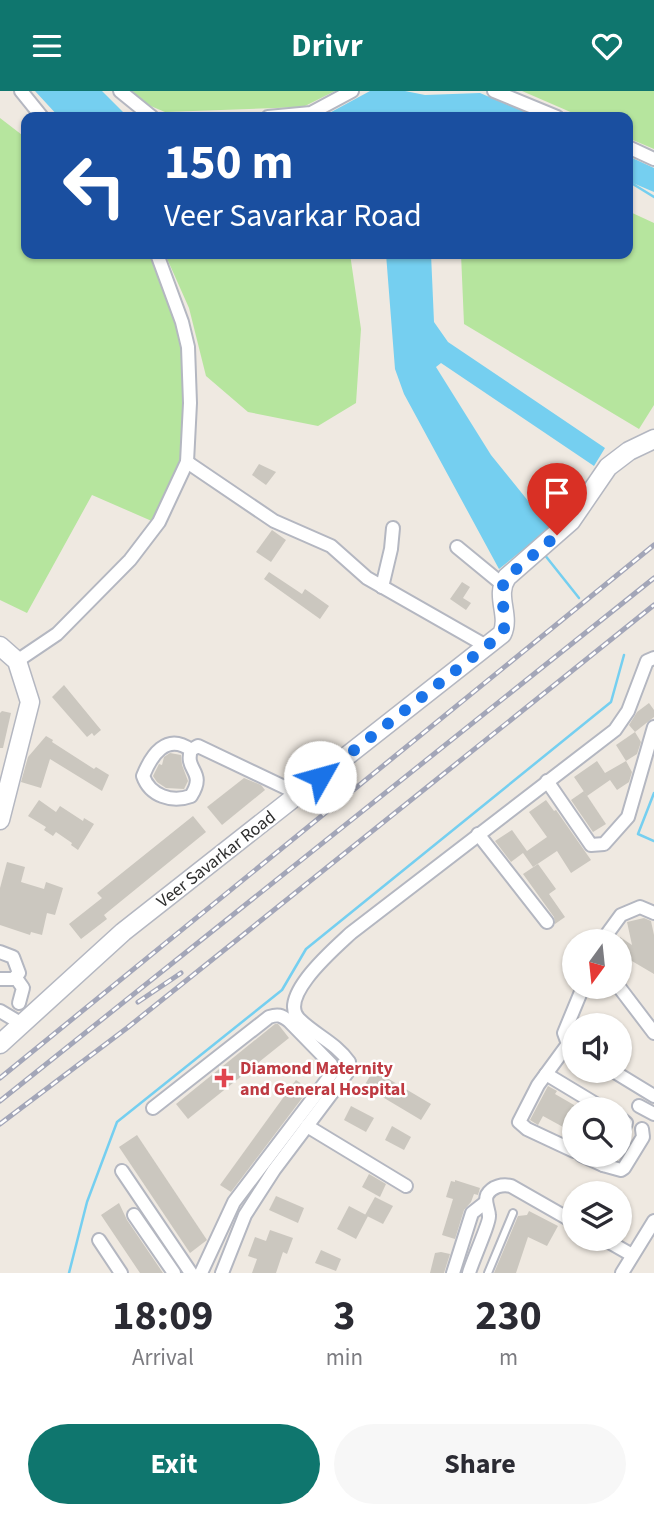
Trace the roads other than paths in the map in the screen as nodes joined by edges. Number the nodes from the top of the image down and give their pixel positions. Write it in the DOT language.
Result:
graph roads {
  1 [pos="22,91"];
  2 [pos="120,91"];
  3 [pos="352,91"];
  4 [pos="494,91"];
  5 [pos="38,112"];
  6 [pos="146,112"];
  7 [pos="313,112"];
  8 [pos="544,112"];
  9 [pos="633,149"];
  10 [pos="654,159"];
  11 [pos="158,259"];
  12 [pos="654,439"];
  13 [pos="654,450"];
  14 [pos="187,462"];
  15 [pos="393,528"];
  16 [pos="561,538"];
  17 [pos="457,547"];
  18 [pos="508,582"];
  19 [pos="382,587"];
  20 [pos="488,646"];
  21 [pos="6,653"];
  22 [pos="654,657"];
  23 [pos="654,727"];
  24 [pos="191,750"];
  25 [pos="547,781"];
  26 [pos="302,795"];
  27 [pos="1,810"];
  28 [pos="478,834"];
  29 [pos="654,913"];
  30 [pos="547,922"];
  31 [pos="611,929"];
  32 [pos="0,952"];
  33 [pos="16,978"];
  34 [pos="0,979"];
  35 [pos="629,999"];
  36 [pos="19,1003"];
  37 [pos="1,1012"];
  38 [pos="22,1024"];
  39 [pos="654,1033"];
  40 [pos="0,1044"];
  41 [pos="562,1056"];
  42 [pos="546,1074"];
  43 [pos="632,1083"];
  44 [pos="654,1096"];
  45 [pos="584,1097"];
  46 [pos="639,1106"];
  47 [pos="153,1108"];
  48 [pos="654,1114"];
  49 [pos="307,1126"];
  50 [pos="642,1129"];
  51 [pos="562,1145"];
  52 [pos="632,1155"];
  53 [pos="122,1171"];
  54 [pos="405,1186"];
  55 [pos="486,1202"];
  56 [pos="513,1213"];
  57 [pos="134,1215"];
  58 [pos="562,1215"];
  59 [pos="654,1221"];
  60 [pos="467,1228"];
  61 [pos="482,1234"];
  62 [pos="99,1240"];
  63 [pos="625,1251"];
  64 [pos="632,1255"];
  65 [pos="121,1273"];
  66 [pos="174,1273"];
  67 [pos="191,1273"];
  68 [pos="201,1273"];
  69 [pos="222,1273"];
  70 [pos="453,1273"];
  71 [pos="469,1273"];
  72 [pos="488,1273"];
  73 [pos="622,1273"];
  1 -- 5 [label="street"];
  2 -- 6 [label="street"];
  3 -- 7 [label="street"];
  4 -- 8 [label="street"];
  9 -- 10 [label="street"];
  11 -- 14 [label="street"];
  12 -- 16 [label="street"];
  13 -- 16 [label="street"];
  14 -- 19 [label="street"];
  14 -- 21 [label="street"];
  15 -- 19 [label="street"];
  16 -- 18 [label="street"];
  17 -- 18 [label="street"];
  18 -- 20 [label="street, Veer Savarkar Road"];
  18 -- 26 [label="street, Veer Savarkar Road"];
  19 -- 20 [label="street"];
  20 -- 26 [label="street, Veer Savarkar Road"];
  21 -- 27 [label="street"];
  22 -- 25 [label="street"];
  23 -- 25 [label="street"];
  24 -- 24 [label="street"];
  24 -- 26 [label="street"];
  25 -- 28 [label="street"];
  26 -- 38 [label="street, Veer Savarkar Road"];
  28 -- 30 [label="street"];
  28 -- 49 [label="street"];
  29 -- 31 [label="street"];
  32 -- 33 [label="street"];
  33 -- 34 [label="street"];
  33 -- 36 [label="street"];
  35 -- 39 [label="street"];
  37 -- 38 [label="street"];
  38 -- 40 [label="street, Veer Savarkar Road"];
  41 -- 42 [label="street"];
  42 -- 45 [label="street"];
  42 -- 51 [label="street"];
  43 -- 44 [label="street"];
  46 -- 48 [label="street"];
  47 -- 68 [label="street"];
  49 -- 54 [label="street"];
  49 -- 69 [label="street"];
  50 -- 52 [label="street"];
  53 -- 67 [label="street"];
  55 -- 58 [label="street"];
  55 -- 60 [label="street"];
  55 -- 61 [label="street"];
  56 -- 72 [label="lane"];
  57 -- 66 [label="street"];
  59 -- 64 [label="street"];
  60 -- 61 [label="street"];
  60 -- 70 [label="street"];
  61 -- 71 [label="street"];
  62 -- 65 [label="street"];
  63 -- 64 [label="street"];
  64 -- 73 [label="street"];
}
